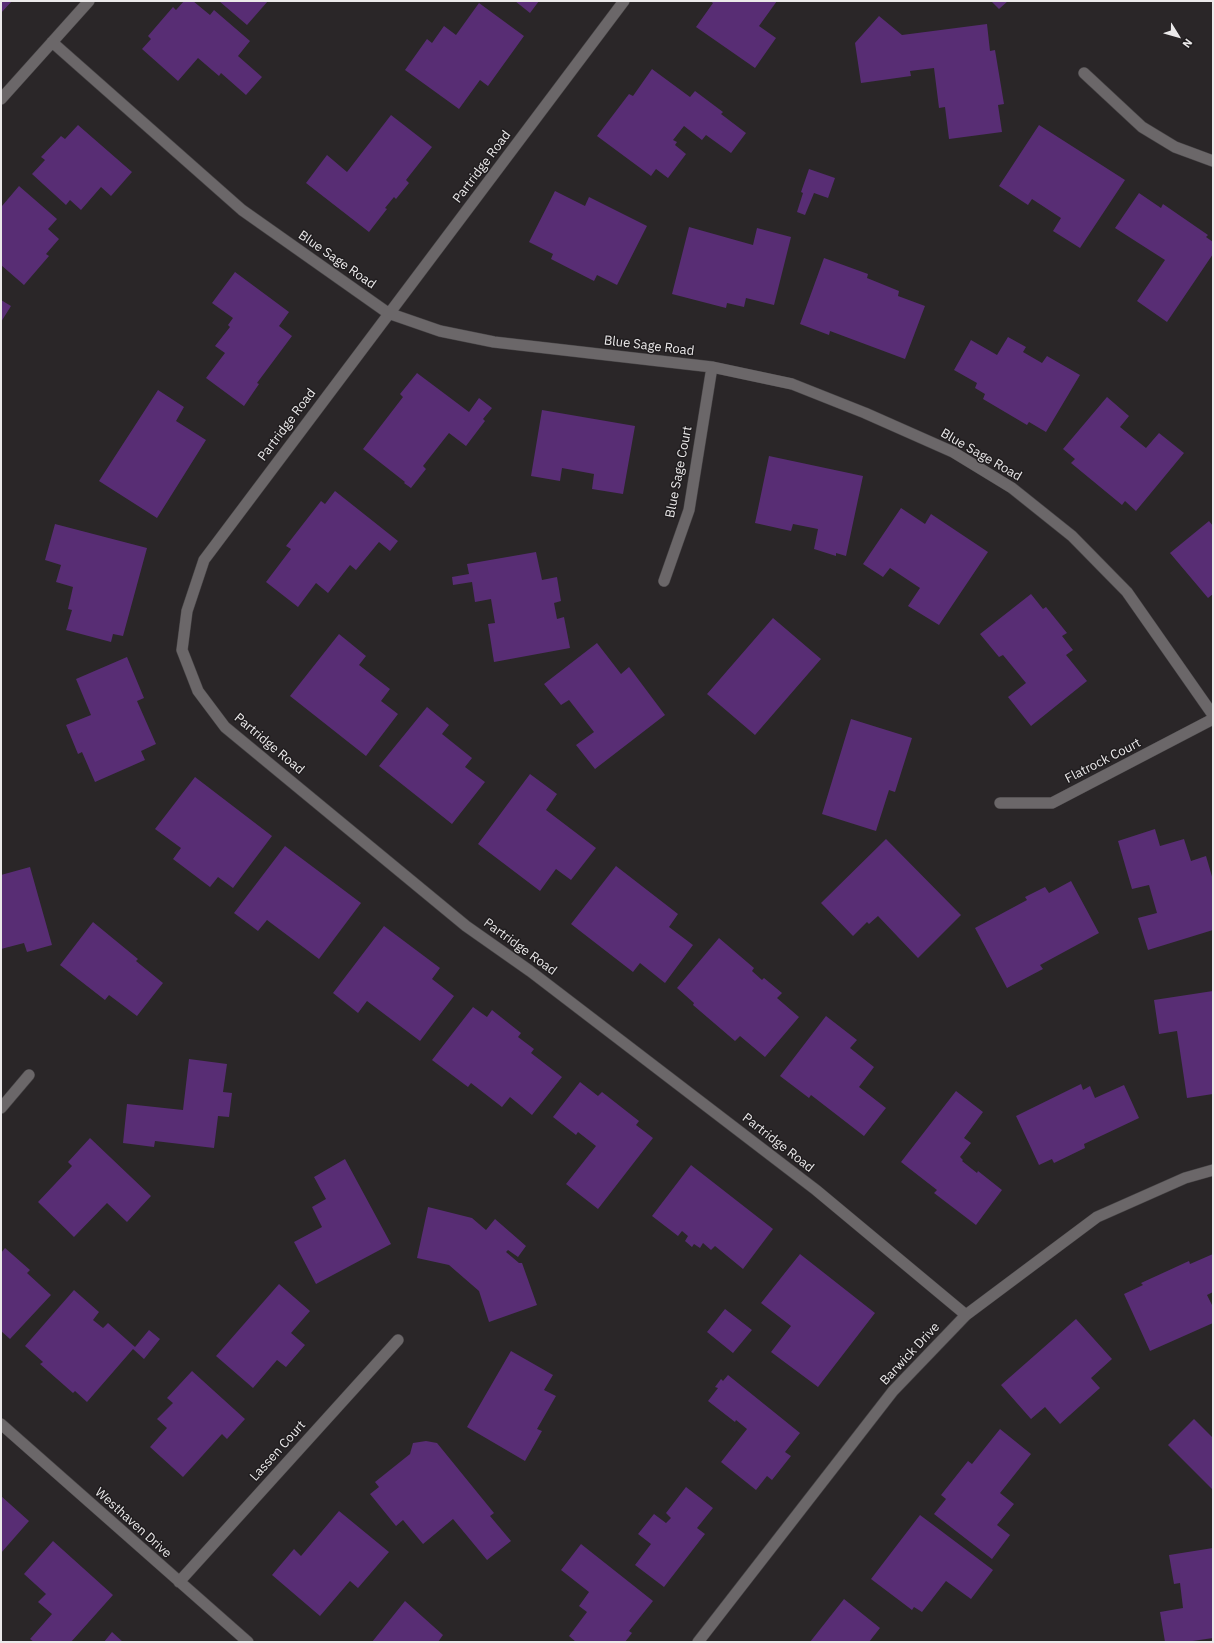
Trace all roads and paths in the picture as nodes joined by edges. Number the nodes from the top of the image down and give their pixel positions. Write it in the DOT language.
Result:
graph roads {
  1 [pos="89,1"];
  2 [pos="624,1"];
  3 [pos="52,42"];
  4 [pos="1084,73"];
  5 [pos="1,99"];
  6 [pos="1213,161"];
  7 [pos="388,313"];
  8 [pos="712,367"];
  9 [pos="664,580"];
  10 [pos="1213,715"];
  11 [pos="1213,719"];
  12 [pos="1000,803"];
  13 [pos="29,1075"];
  14 [pos="1,1108"];
  15 [pos="1213,1170"];
  16 [pos="966,1315"];
  17 [pos="398,1340"];
  18 [pos="1,1424"];
  19 [pos="179,1582"];
  20 [pos="248,1642"];
  21 [pos="698,1642"];
  1 -- 3 [label="street"];
  2 -- 7 [label="street, Partridge Road"];
  3 -- 5 [label="street"];
  3 -- 7 [label="street, Blue Sage Road"];
  4 -- 6 [label="street"];
  7 -- 8 [label="street, Blue Sage Road"];
  7 -- 16 [label="street, Partridge Road"];
  8 -- 9 [label="street, Blue Sage Court"];
  8 -- 10 [label="street, Blue Sage Road"];
  11 -- 12 [label="street, Flatrock Court"];
  13 -- 14 [label="street"];
  15 -- 16 [label="street, Barwick Drive"];
  16 -- 21 [label="street, Barwick Drive"];
  17 -- 19 [label="street, Lassen Court"];
  18 -- 19 [label="street, Westhaven Drive"];
  19 -- 20 [label="street, Westhaven Drive"];
}
